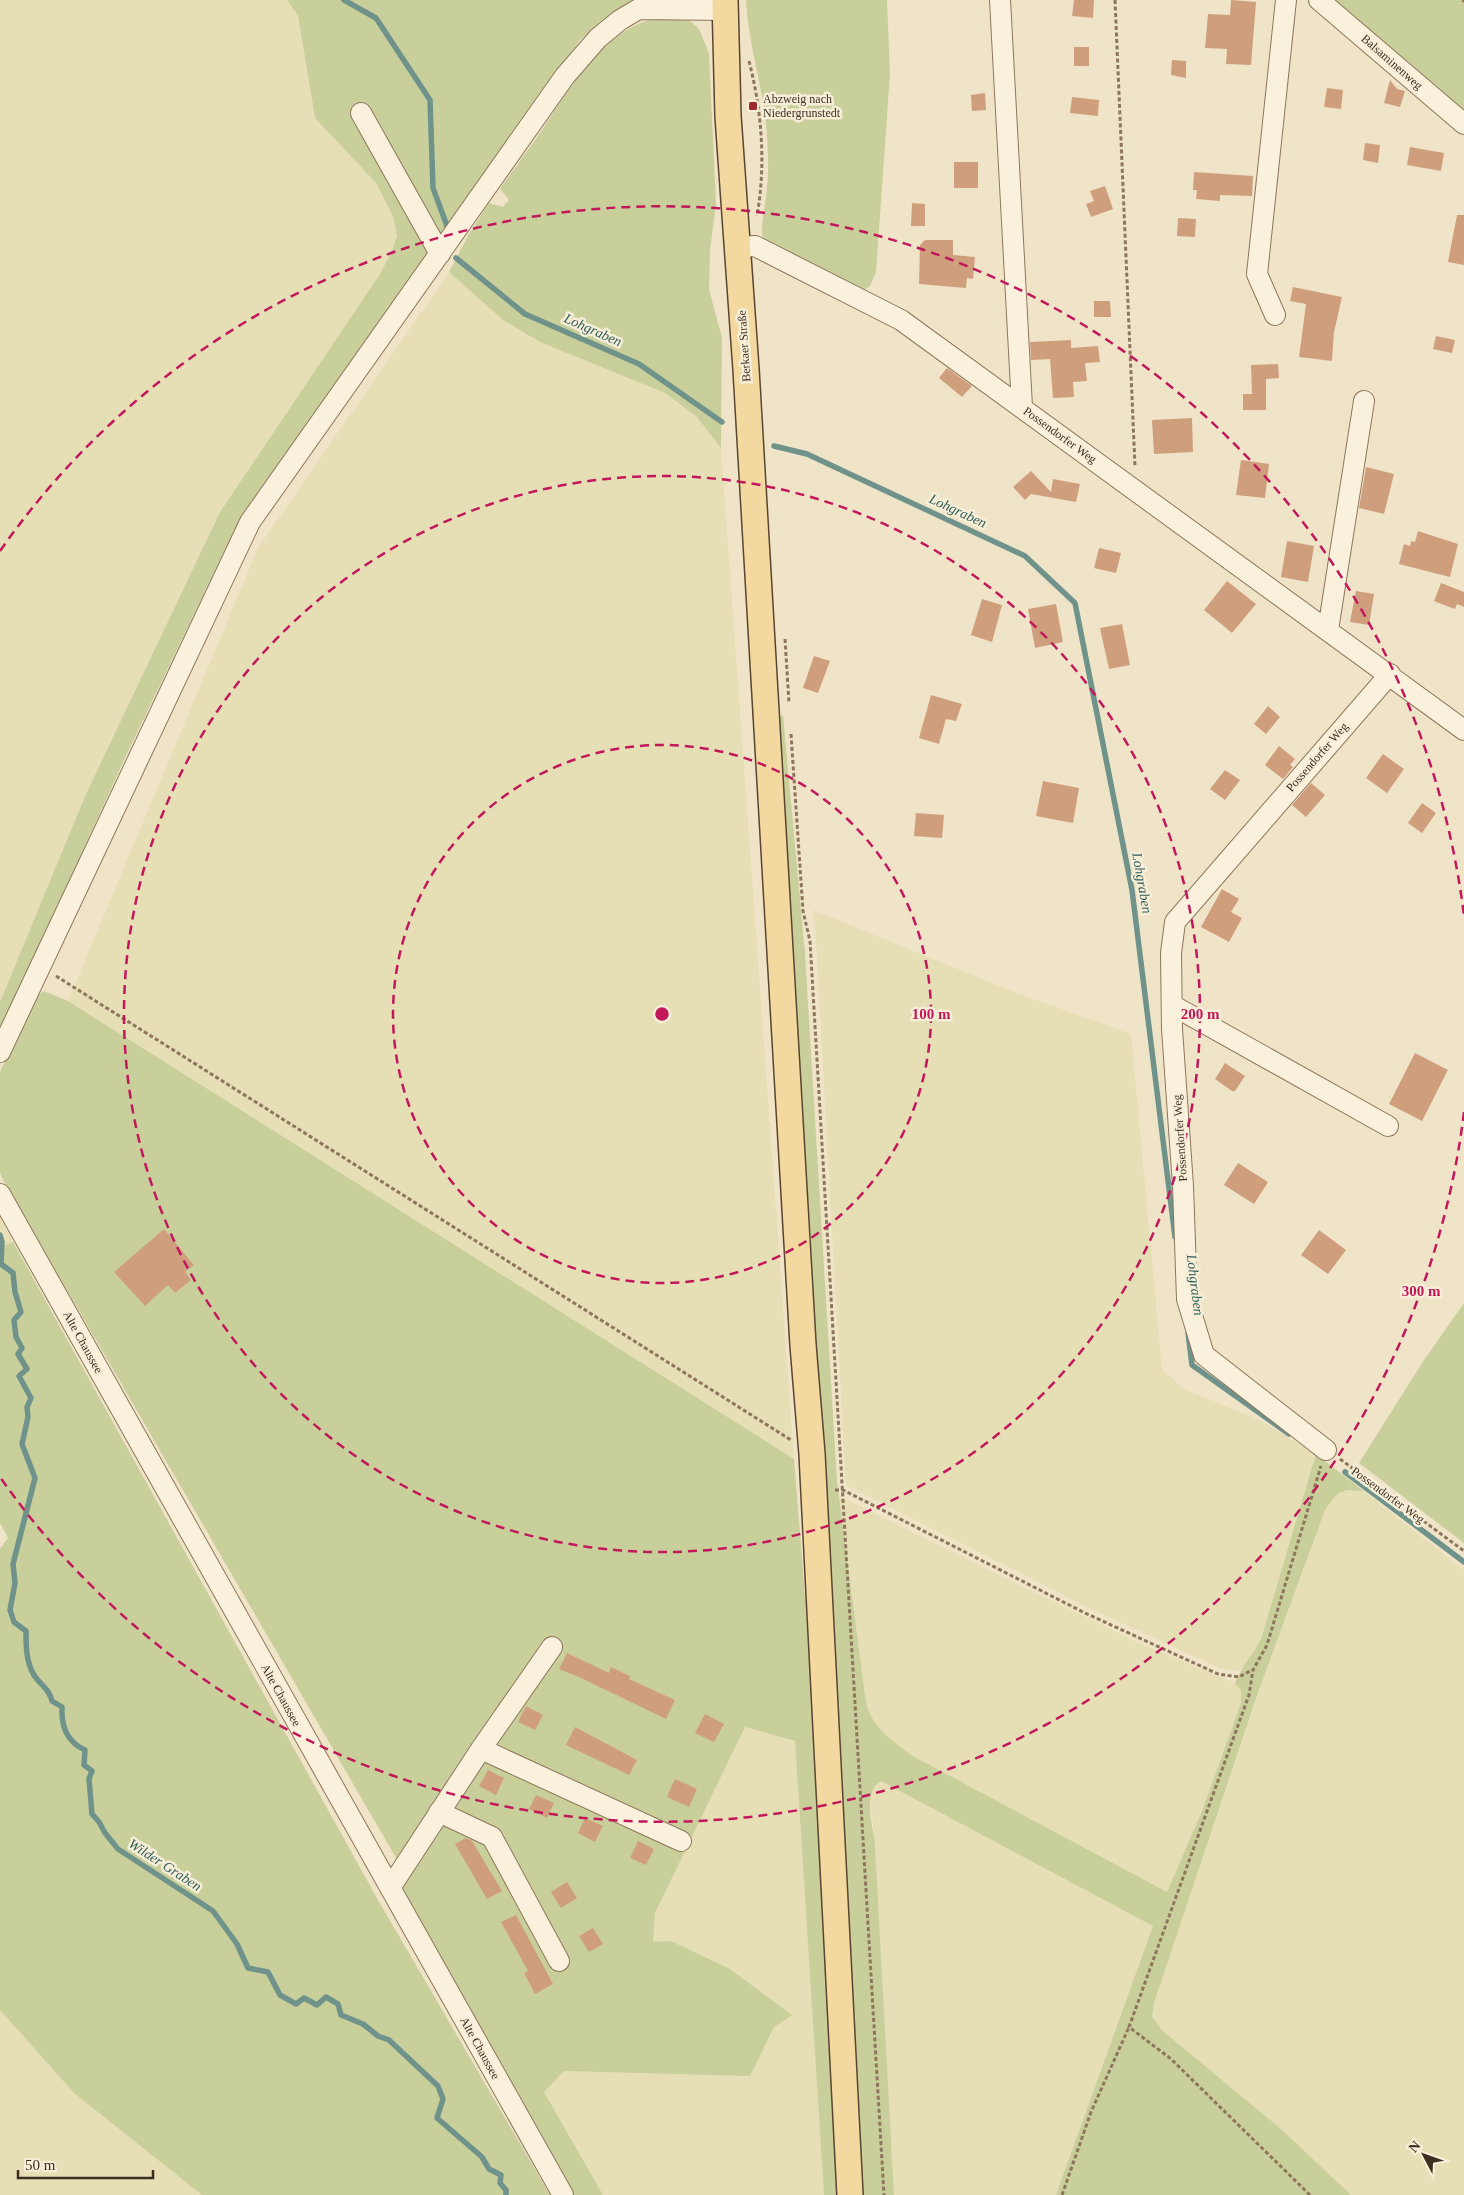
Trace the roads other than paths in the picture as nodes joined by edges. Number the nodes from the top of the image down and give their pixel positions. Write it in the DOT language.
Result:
graph roads {
  1 [pos="1000,0"];
  2 [pos="1286,0"];
  3 [pos="1319,0"];
  4 [pos="647,5"];
  5 [pos="725,5"];
  6 [pos="361,113"];
  7 [pos="1464,124"];
  8 [pos="746,246"];
  9 [pos="440,254"];
  10 [pos="1274,315"];
  11 [pos="1364,401"];
  12 [pos="1022,407"];
  13 [pos="1328,630"];
  14 [pos="1390,674"];
  15 [pos="1464,730"];
  16 [pos="1172,1005"];
  17 [pos="0,1052"];
  18 [pos="1388,1126"];
  19 [pos="0,1194"];
  20 [pos="1326,1450"];
  21 [pos="552,1647"];
  22 [pos="481,1748"];
  23 [pos="439,1812"];
  24 [pos="681,1841"];
  25 [pos="390,1888"];
  26 [pos="559,1960"];
  27 [pos="562,2195"];
  28 [pos="850,2195"];
  1 -- 12 [label="street"];
  2 -- 10 [label="street"];
  3 -- 7 [label="street, Balsaminenweg"];
  4 -- 5 [label="street"];
  4 -- 9 [label="street"];
  5 -- 8 [label="main road, Berkaer Straße"];
  6 -- 9 [label="street"];
  8 -- 12 [label="street, Possendorfer Weg"];
  8 -- 28 [label="main road, Berkaer Straße"];
  9 -- 17 [label="street"];
  11 -- 13 [label="street"];
  12 -- 13 [label="street, Possendorfer Weg"];
  13 -- 14 [label="street, Possendorfer Weg"];
  14 -- 15 [label="street, Possendorfer Weg"];
  14 -- 16 [label="street, Possendorfer Weg"];
  16 -- 18 [label="street"];
  16 -- 20 [label="street, Possendorfer Weg"];
  19 -- 25 [label="street, Alte Chaussee"];
  21 -- 22 [label="street"];
  22 -- 23 [label="street"];
  22 -- 24 [label="street"];
  23 -- 25 [label="street"];
  23 -- 26 [label="street"];
  25 -- 27 [label="street, Alte Chaussee"];
}
